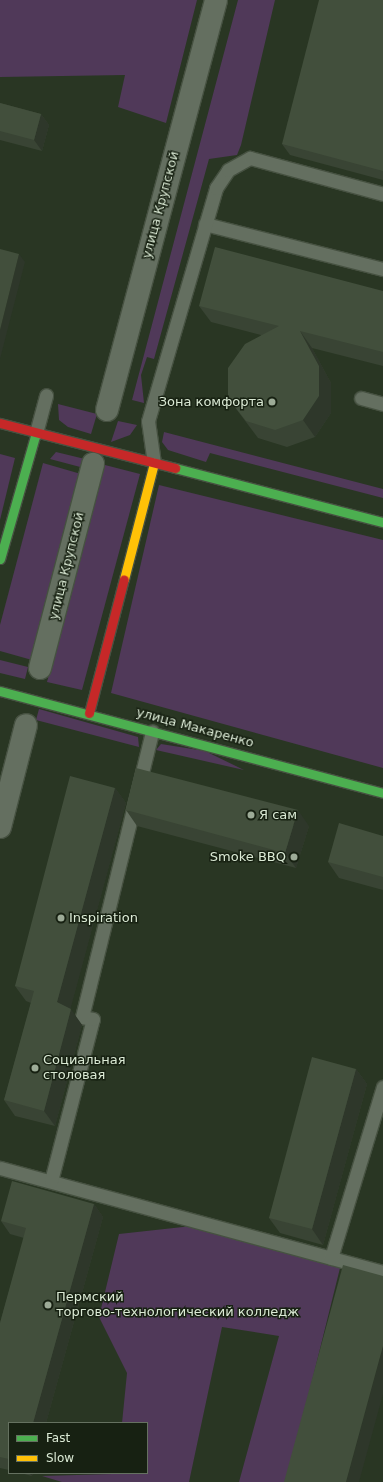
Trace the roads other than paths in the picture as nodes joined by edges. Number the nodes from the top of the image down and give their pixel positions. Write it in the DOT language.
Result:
graph roads {
  1 [pos="216,0"];
  2 [pos="383,194"];
  3 [pos="205,224"];
  4 [pos="383,269"];
  5 [pos="46,395"];
  6 [pos="361,398"];
  7 [pos="383,404"];
  8 [pos="107,410"];
  9 [pos="0,423"];
  10 [pos="36,433"];
  11 [pos="154,463"];
  12 [pos="93,464"];
  13 [pos="383,522"];
  14 [pos="0,559"];
  15 [pos="40,668"];
  16 [pos="0,691"];
  17 [pos="89,713"];
  18 [pos="26,725"];
  19 [pos="152,731"];
  20 [pos="383,793"];
  21 [pos="0,827"];
  22 [pos="383,1086"];
  23 [pos="0,1168"];
  24 [pos="51,1181"];
  25 [pos="331,1258"];
  26 [pos="383,1272"];
  1 -- 8 [label="street, улица Крупской"];
  2 -- 3 [label="lane"];
  3 -- 4 [label="lane"];
  3 -- 11 [label="lane"];
  5 -- 10 [label="lane"];
  6 -- 7 [label="lane"];
  9 -- 10 [label="main road"];
  10 -- 11 [label="main road"];
  10 -- 14 [label="main road"];
  11 -- 13 [label="main road"];
  11 -- 17 [label="main road"];
  12 -- 15 [label="street, улица Крупской"];
  16 -- 17 [label="main road, улица Макаренко"];
  17 -- 19 [label="main road, улица Макаренко"];
  18 -- 21 [label="street"];
  19 -- 20 [label="main road, улица Макаренко"];
  19 -- 24 [label="lane"];
  22 -- 25 [label="lane"];
  23 -- 24 [label="lane"];
  24 -- 25 [label="lane"];
  25 -- 26 [label="lane"];
}
